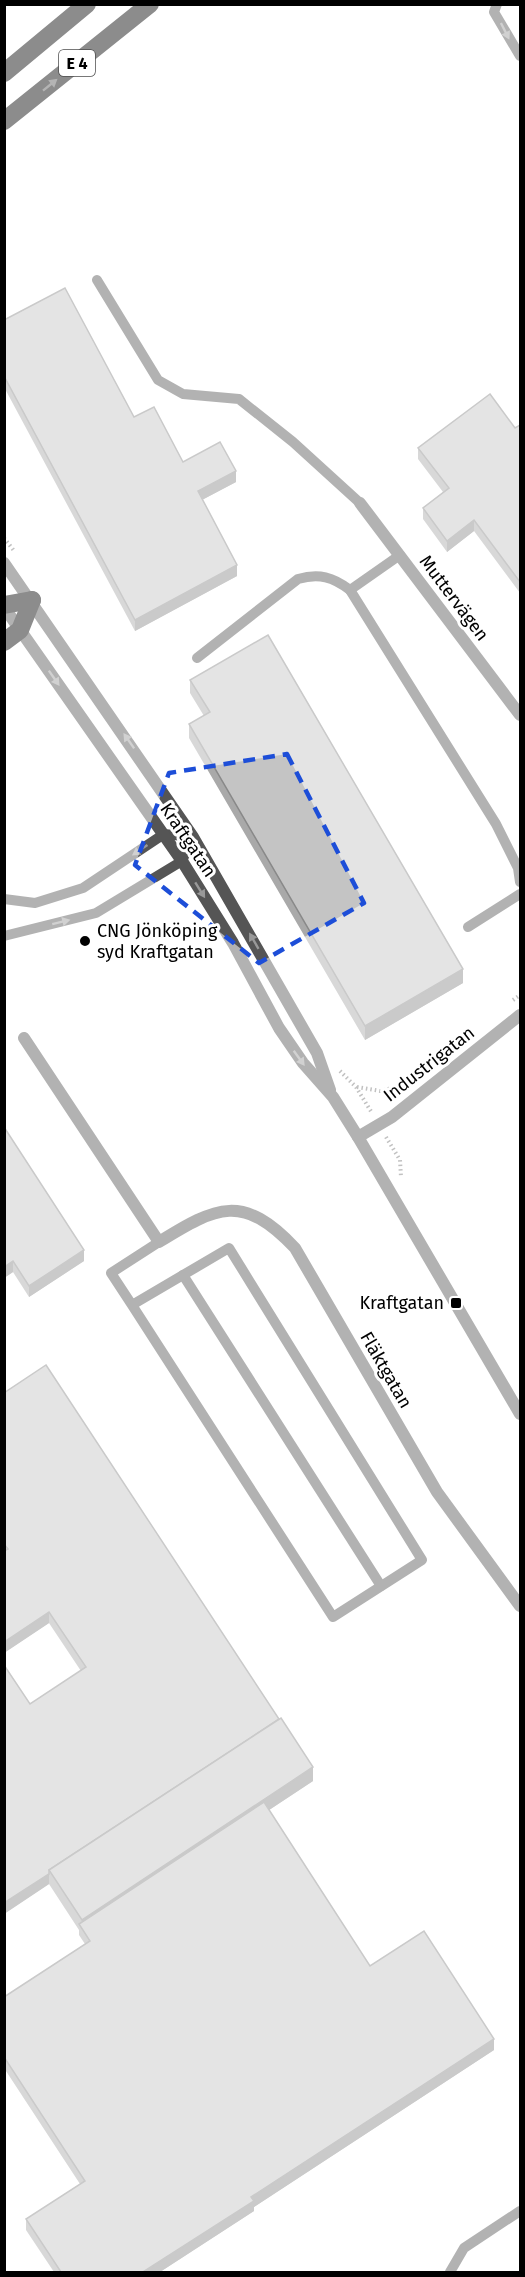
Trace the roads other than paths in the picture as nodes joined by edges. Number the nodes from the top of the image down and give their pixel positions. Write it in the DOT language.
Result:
graph roads {
  1 [pos="87,4"];
  2 [pos="150,4"];
  3 [pos="496,4"];
  4 [pos="520,56"];
  5 [pos="4,73"];
  6 [pos="4,122"];
  7 [pos="97,280"];
  8 [pos="360,502"];
  9 [pos="399,555"];
  10 [pos="4,563"];
  11 [pos="350,590"];
  12 [pos="32,600"];
  13 [pos="4,606"];
  14 [pos="20,630"];
  15 [pos="4,642"];
  16 [pos="197,658"];
  17 [pos="520,715"];
  18 [pos="164,834"];
  19 [pos="193,837"];
  20 [pos="517,855"];
  21 [pos="182,861"];
  22 [pos="520,882"];
  23 [pos="520,894"];
  24 [pos="4,899"];
  25 [pos="468,927"];
  26 [pos="4,936"];
  27 [pos="520,1015"];
  28 [pos="24,1038"];
  29 [pos="333,1097"];
  30 [pos="358,1137"];
  31 [pos="159,1242"];
  32 [pos="183,1275"];
  33 [pos="132,1305"];
  34 [pos="520,1414"];
  35 [pos="381,1586"];
  36 [pos="520,1605"];
  37 [pos="520,2211"];
  38 [pos="450,2272"];
  1 -- 5 [label="highway, E 4"];
  6 -- 2 [label="highway, E 4, one-way"];
  3 -- 4 [label="lane, one-way"];
  7 -- 8 [label="lane"];
  8 -- 9 [label="street, Muttervägen"];
  9 -- 11 [label="lane"];
  9 -- 17 [label="street, Muttervägen"];
  10 -- 12 [label="street, Kraftgatan"];
  11 -- 16 [label="lane"];
  11 -- 20 [label="lane"];
  12 -- 13 [label="highway"];
  12 -- 14 [label="highway"];
  19 -- 12 [label="street, Kraftgatan, one-way"];
  13 -- 14 [label="street, Kraftgatan"];
  14 -- 15 [label="highway"];
  14 -- 18 [label="street, Kraftgatan, one-way"];
  18 -- 19 [label="lane"];
  18 -- 21 [label="street, Kraftgatan"];
  18 -- 24 [label="lane, one-way"];
  19 -- 21 [label="lane"];
  29 -- 19 [label="street, Kraftgatan, one-way"];
  20 -- 22 [label="lane"];
  26 -- 21 [label="lane, one-way"];
  21 -- 29 [label="street, Kraftgatan, one-way"];
  23 -- 25 [label="lane"];
  27 -- 30 [label="street, Industrigatan"];
  28 -- 31 [label="street"];
  29 -- 30 [label="street, Kraftgatan"];
  30 -- 34 [label="street, Kraftgatan"];
  31 -- 33 [label="lane"];
  31 -- 36 [label="street, Fläktgatan"];
  32 -- 33 [label="lane"];
  32 -- 35 [label="lane"];
  32 -- 35 [label="lane"];
  33 -- 35 [label="lane"];
  37 -- 38 [label="lane"];
}
